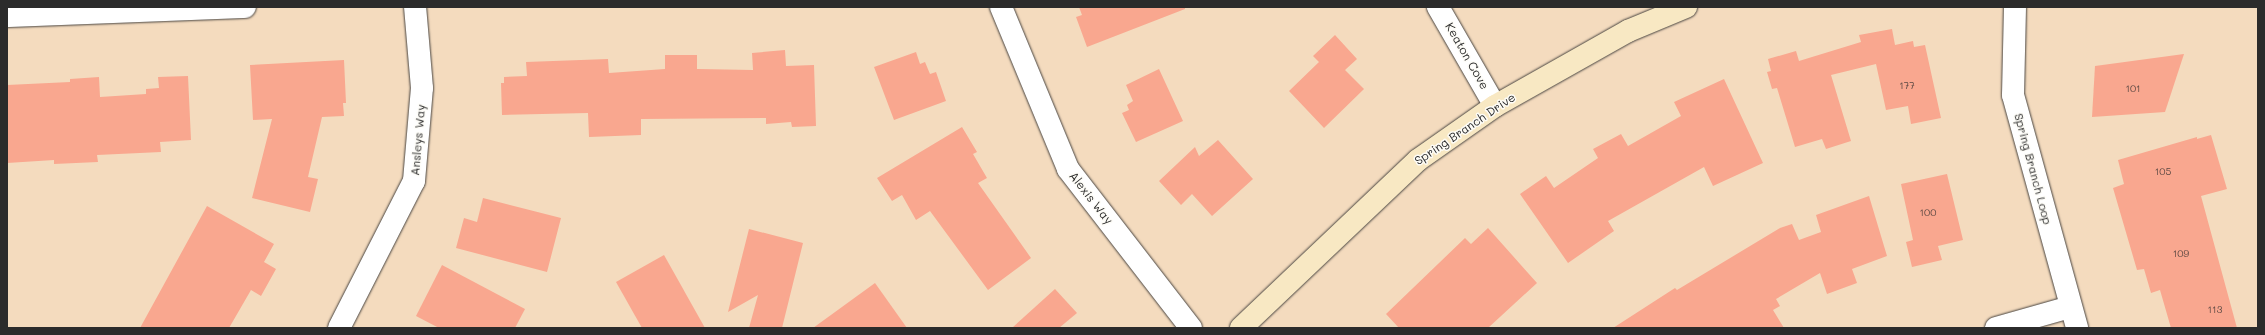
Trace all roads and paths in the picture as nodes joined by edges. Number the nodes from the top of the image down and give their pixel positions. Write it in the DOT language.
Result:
graph roads {
  1 [pos="245,7"];
  2 [pos="415,7"];
  3 [pos="1000,7"];
  4 [pos="1438,7"];
  5 [pos="1686,7"];
  6 [pos="2015,7"];
  7 [pos="7,16"];
  8 [pos="1495,106"];
  9 [pos="2070,307"];
  10 [pos="339,328"];
  11 [pos="1191,328"];
  12 [pos="1241,328"];
  13 [pos="1996,328"];
  14 [pos="2077,328"];
  1 -- 7 [label="street"];
  2 -- 10 [label="street, Ansleys Way"];
  3 -- 11 [label="street, Alexis Way"];
  4 -- 8 [label="street, Keaton Cove"];
  5 -- 8 [label="street, Spring Branch Drive"];
  6 -- 9 [label="street, Spring Branch Loop"];
  8 -- 12 [label="street, Spring Branch Drive"];
  9 -- 13 [label="street"];
  9 -- 14 [label="street, Spring Branch Loop"];
}
